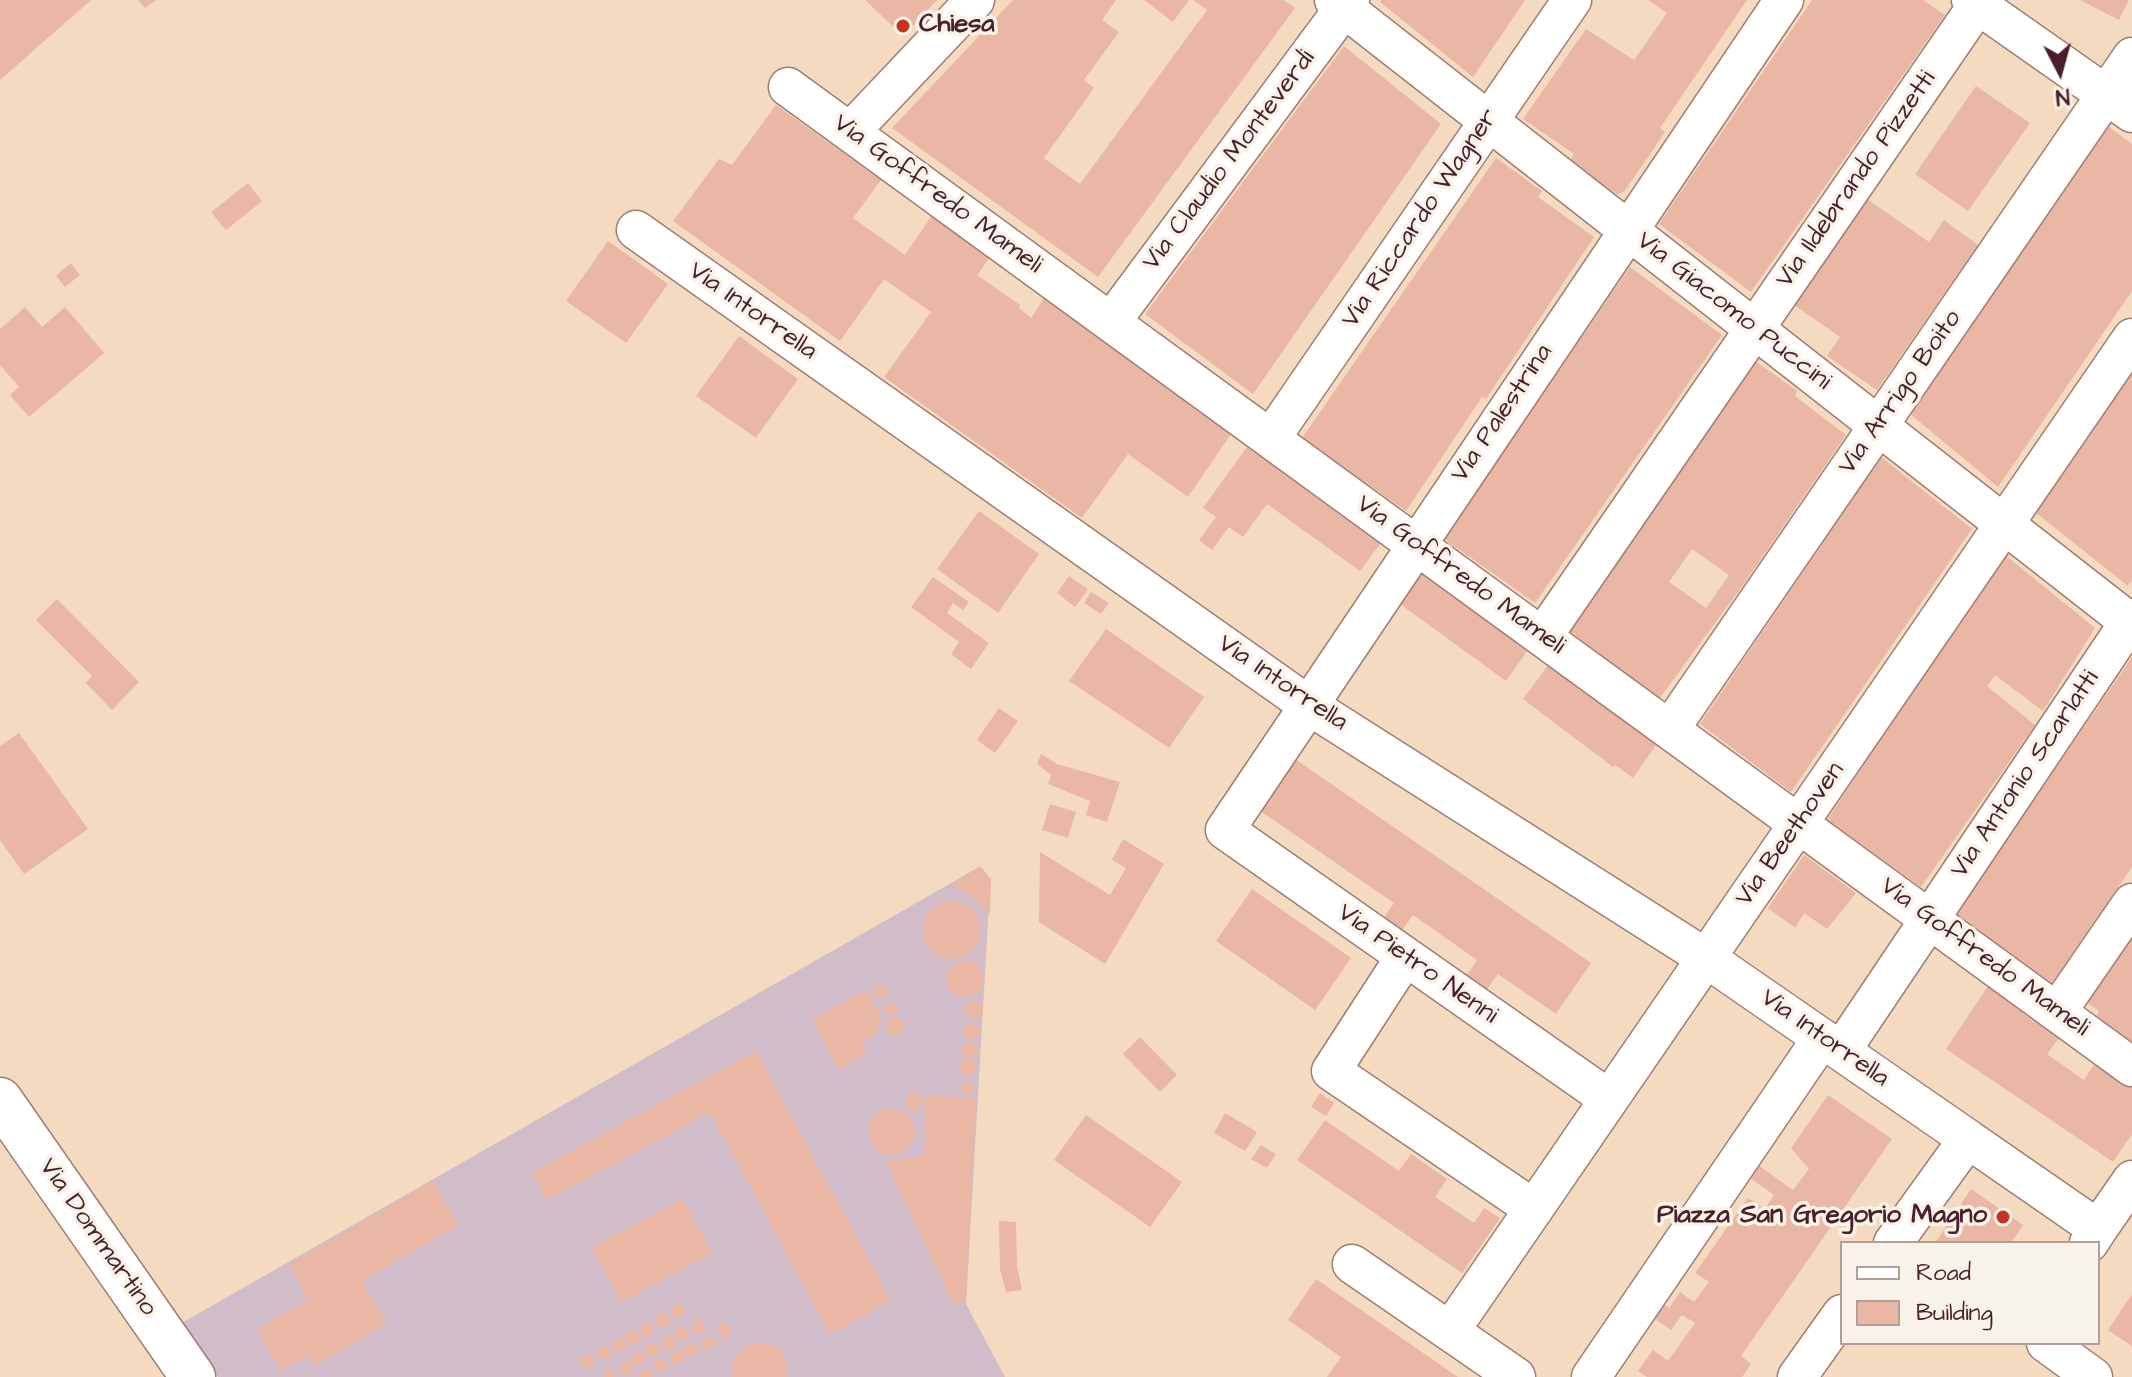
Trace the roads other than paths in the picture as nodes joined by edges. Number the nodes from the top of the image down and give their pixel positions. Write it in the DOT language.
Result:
graph roads {
  1 [pos="975,0"];
  2 [pos="1572,0"];
  3 [pos="1784,0"];
  4 [pos="1977,2"];
  5 [pos="1343,3"];
  6 [pos="2132,57"];
  7 [pos="788,87"];
  8 [pos="2119,104"];
  9 [pos="1489,121"];
  10 [pos="850,132"];
  11 [pos="1628,229"];
  12 [pos="636,230"];
  13 [pos="1111,322"];
  14 [pos="1754,329"];
  15 [pos="2132,338"];
  16 [pos="1878,426"];
  17 [pos="1271,438"];
  18 [pos="2004,524"];
  19 [pos="1415,544"];
  20 [pos="2131,621"];
  21 [pos="1543,636"];
  22 [pos="1308,705"];
  23 [pos="1670,729"];
  24 [pos="1799,823"];
  25 [pos="1225,830"];
  26 [pos="2132,903"];
  27 [pos="1930,918"];
  28 [pos="1405,957"];
  29 [pos="1706,958"];
  30 [pos="2057,1012"];
  31 [pos="1832,1045"];
  32 [pos="2132,1067"];
  33 [pos="1609,1099"];
  34 [pos="0,1100"];
  35 [pos="1954,1130"];
  36 [pos="2132,1180"];
  37 [pos="1534,1209"];
  38 [pos="2093,1236"];
  39 [pos="1894,1241"];
  40 [pos="1352,1264"];
  41 [pos="1840,1317"];
  42 [pos="1450,1331"];
  43 [pos="2049,1345"];
  44 [pos="193,1377"];
  45 [pos="1516,1377"];
  46 [pos="1591,1377"];
  47 [pos="1797,1377"];
  48 [pos="2093,1377"];
  1 -- 10 [label="street"];
  2 -- 9 [label="street, Via Riccardo Wagner"];
  3 -- 11 [label="street, Via Palestrina"];
  4 -- 8 [label="street"];
  4 -- 14 [label="street, Via Ildebrando Pizzetti"];
  5 -- 9 [label="street, Via Giacomo Puccini"];
  5 -- 13 [label="street, Via Claudio Monteverdi"];
  6 -- 8 [label="street, Via Arrigo Boito"];
  7 -- 10 [label="street, Via Goffredo Mameli"];
  8 -- 16 [label="street, Via Arrigo Boito"];
  9 -- 11 [label="street, Via Giacomo Puccini"];
  9 -- 17 [label="street, Via Riccardo Wagner"];
  10 -- 13 [label="street, Via Goffredo Mameli"];
  11 -- 14 [label="street, Via Giacomo Puccini"];
  11 -- 19 [label="street, Via Palestrina"];
  12 -- 22 [label="street, Via Intorrella"];
  13 -- 17 [label="street, Via Goffredo Mameli"];
  14 -- 16 [label="street, Via Giacomo Puccini"];
  14 -- 21 [label="street, Via Ildebrando Pizzetti"];
  15 -- 18 [label="street, Via Beethoven"];
  16 -- 18 [label="street, Via Giacomo Puccini"];
  16 -- 23 [label="street, Via Arrigo Boito"];
  17 -- 19 [label="street, Via Goffredo Mameli"];
  18 -- 20 [label="street, Via Giacomo Puccini"];
  18 -- 24 [label="street, Via Beethoven"];
  19 -- 21 [label="street, Via Goffredo Mameli"];
  19 -- 22 [label="street, Via Palestrina"];
  20 -- 27 [label="street, Via Antonio Scarlatti"];
  21 -- 23 [label="street, Via Goffredo Mameli"];
  22 -- 25 [label="street, Via Palestrina"];
  22 -- 29 [label="street, Via Intorrella"];
  23 -- 24 [label="street, Via Goffredo Mameli"];
  24 -- 27 [label="street, Via Goffredo Mameli"];
  24 -- 29 [label="street, Via Beethoven"];
  25 -- 28 [label="street, Via Pietro Nenni"];
  26 -- 30 [label="street"];
  27 -- 30 [label="street, Via Goffredo Mameli"];
  27 -- 31 [label="street, Via Antonio Scarlatti"];
  28 -- 33 [label="street, Via Pietro Nenni"];
  28 -- 37 [label="street"];
  29 -- 31 [label="street, Via Intorrella"];
  29 -- 33 [label="street, Via Beethoven"];
  30 -- 32 [label="street, Via Goffredo Mameli"];
  31 -- 35 [label="street, Via Intorrella"];
  31 -- 46 [label="street, Via Antonio Scarlatti"];
  33 -- 37 [label="street, Via Beethoven"];
  34 -- 44 [label="street, Via Dommartino"];
  35 -- 38 [label="street, Via Intorrella"];
  35 -- 39 [label="street"];
  36 -- 38 [label="street"];
  37 -- 42 [label="street, Via Beethoven"];
  40 -- 42 [label="street"];
  41 -- 47 [label="street"];
  42 -- 45 [label="street"];
  43 -- 48 [label="street"];
}
